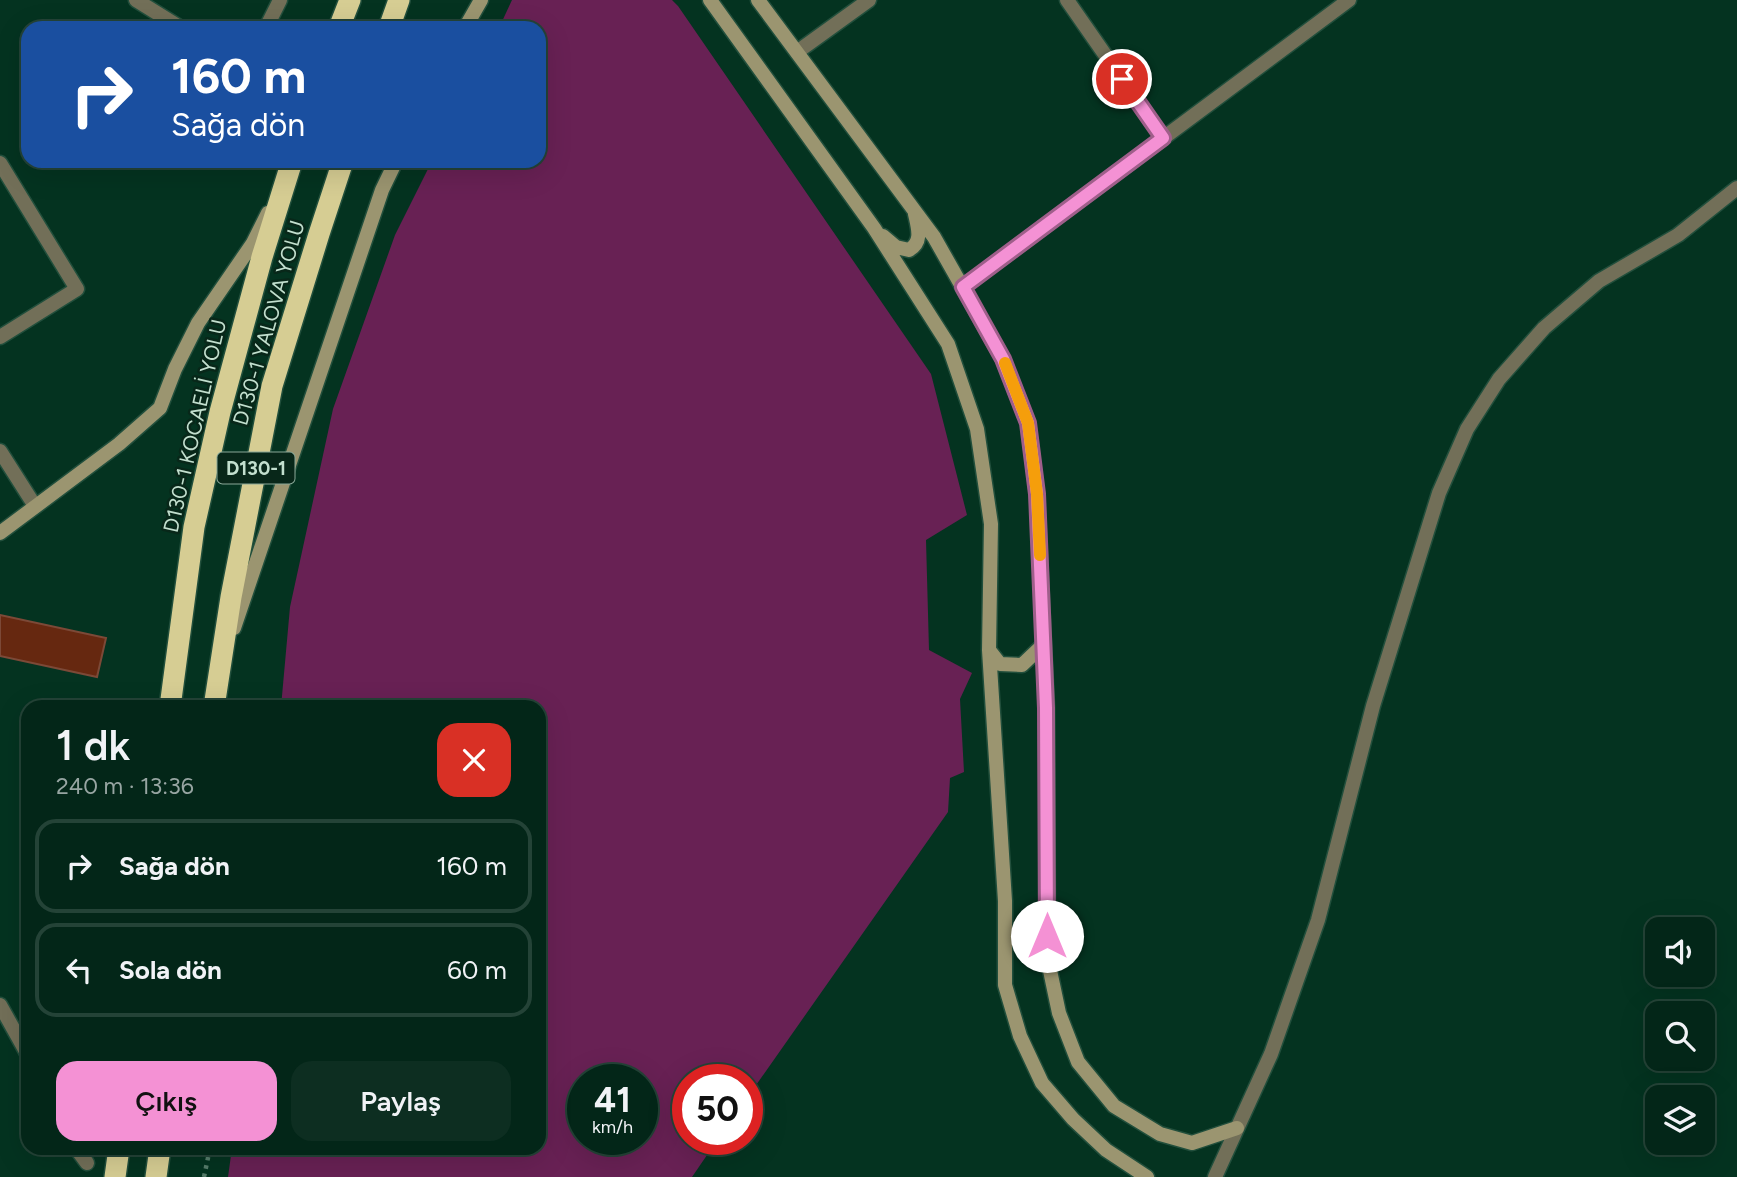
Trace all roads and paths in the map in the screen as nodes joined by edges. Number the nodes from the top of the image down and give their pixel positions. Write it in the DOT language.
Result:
graph roads {
  1 [pos="136,0"];
  2 [pos="280,0"];
  3 [pos="350,0"];
  4 [pos="400,0"];
  5 [pos="475,0"];
  6 [pos="481,0"];
  7 [pos="710,0"];
  8 [pos="758,0"];
  9 [pos="869,0"];
  10 [pos="1067,0"];
  11 [pos="1349,0"];
  12 [pos="170,21"];
  13 [pos="270,21"];
  14 [pos="342,21"];
  15 [pos="392,21"];
  16 [pos="467,21"];
  17 [pos="468,21"];
  18 [pos="797,52"];
  19 [pos="1163,138"];
  20 [pos="0,163"];
  21 [pos="341,168"];
  22 [pos="393,168"];
  23 [pos="290,169"];
  24 [pos="1737,188"];
  25 [pos="914,209"];
  26 [pos="874,228"];
  27 [pos="963,287"];
  28 [pos="0,337"];
  29 [pos="0,451"];
  30 [pos="35,506"];
  31 [pos="0,533"];
  32 [pos="1044,644"];
  33 [pos="989,650"];
  34 [pos="218,676"];
  35 [pos="171,700"];
  36 [pos="215,700"];
  37 [pos="0,1005"];
  38 [pos="21,1042"];
  39 [pos="1237,1128"];
  40 [pos="81,1155"];
  41 [pos="118,1155"];
  42 [pos="159,1155"];
  43 [pos="209,1155"];
  44 [pos="87,1163"];
  45 [pos="115,1177"];
  46 [pos="156,1177"];
  47 [pos="204,1177"];
  48 [pos="1147,1177"];
  49 [pos="1215,1177"];
  1 -- 12 [label="street"];
  2 -- 13 [label="street"];
  3 -- 14 [label="highway"];
  4 -- 15 [label="highway"];
  5 -- 16 [label="main road"];
  6 -- 17 [label="main road"];
  7 -- 26 [label="main road"];
  8 -- 18 [label="main road"];
  9 -- 18 [label="street"];
  10 -- 19 [label="street"];
  11 -- 19 [label="street"];
  18 -- 25 [label="main road"];
  19 -- 27 [label="street"];
  20 -- 28 [label="street"];
  21 -- 34 [label="highway, D130-1 YALOVA YOLU / D130-1"];
  22 -- 34 [label="main road"];
  23 -- 30 [label="main road"];
  23 -- 35 [label="highway, D130-1 KOCAELİ YOLU / D130-1"];
  24 -- 39 [label="street"];
  25 -- 26 [label="main road"];
  25 -- 27 [label="main road"];
  26 -- 33 [label="main road"];
  27 -- 32 [label="main road"];
  29 -- 30 [label="street"];
  30 -- 31 [label="main road"];
  32 -- 33 [label="main road"];
  32 -- 39 [label="main road"];
  33 -- 48 [label="main road"];
  34 -- 36 [label="highway, D130-1 YALOVA YOLU / D130-1"];
  37 -- 38 [label="street"];
  39 -- 49 [label="street"];
  40 -- 44 [label="street"];
  41 -- 45 [label="highway"];
  42 -- 46 [label="highway"];
  43 -- 47 [label="path"];
}
